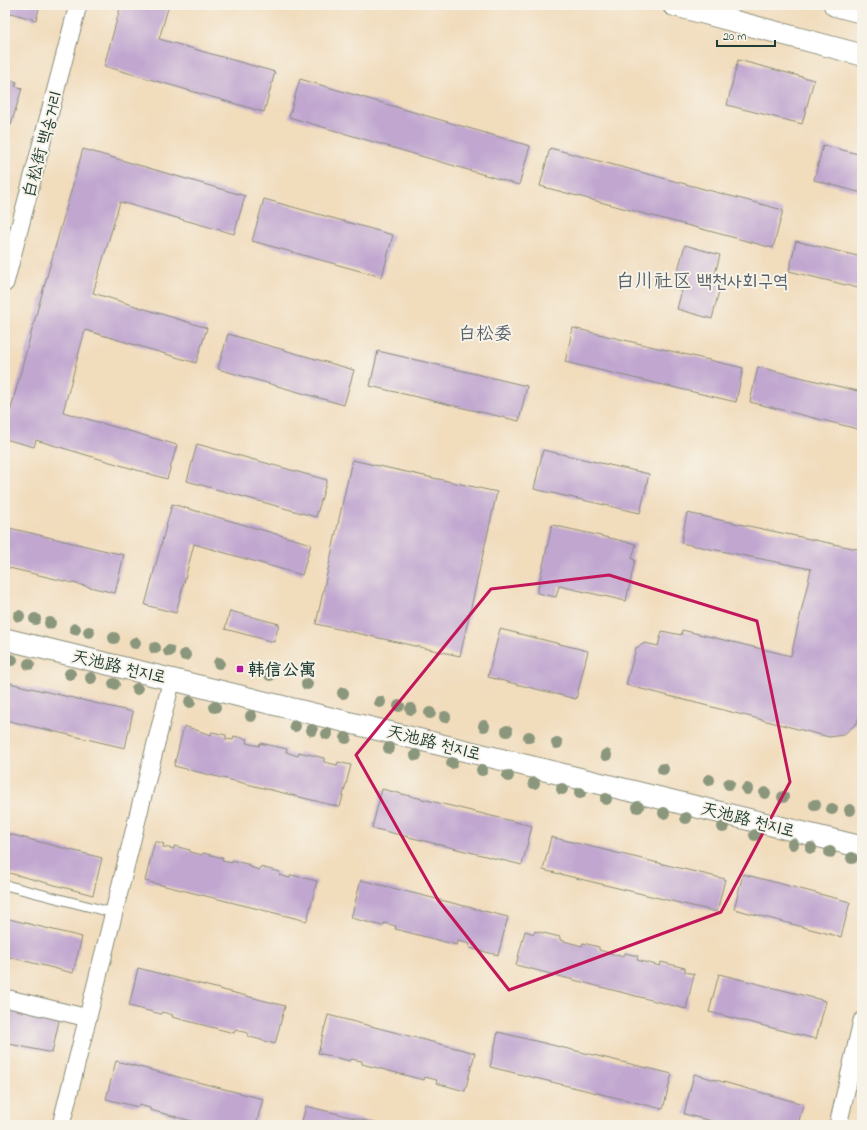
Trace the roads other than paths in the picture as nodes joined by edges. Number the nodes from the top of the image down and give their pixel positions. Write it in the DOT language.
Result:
graph roads {
  1 [pos="78,5"];
  2 [pos="673,5"];
  3 [pos="835,5"];
  4 [pos="862,12"];
  5 [pos="862,55"];
  6 [pos="5,283"];
  7 [pos="5,639"];
  8 [pos="172,679"];
  9 [pos="862,847"];
  10 [pos="5,885"];
  11 [pos="114,913"];
  12 [pos="5,998"];
  13 [pos="88,1018"];
  14 [pos="862,1021"];
  15 [pos="61,1125"];
  16 [pos="838,1125"];
  1 -- 6 [label="street, 白松街 백송거리"];
  2 -- 5 [label="street"];
  3 -- 4 [label="main road"];
  7 -- 8 [label="street, 天池路 천지로"];
  8 -- 9 [label="street, 天池路 천지로"];
  8 -- 11 [label="street"];
  10 -- 11 [label="lane"];
  11 -- 13 [label="street"];
  12 -- 13 [label="street"];
  13 -- 15 [label="street"];
  14 -- 16 [label="street"];
}
